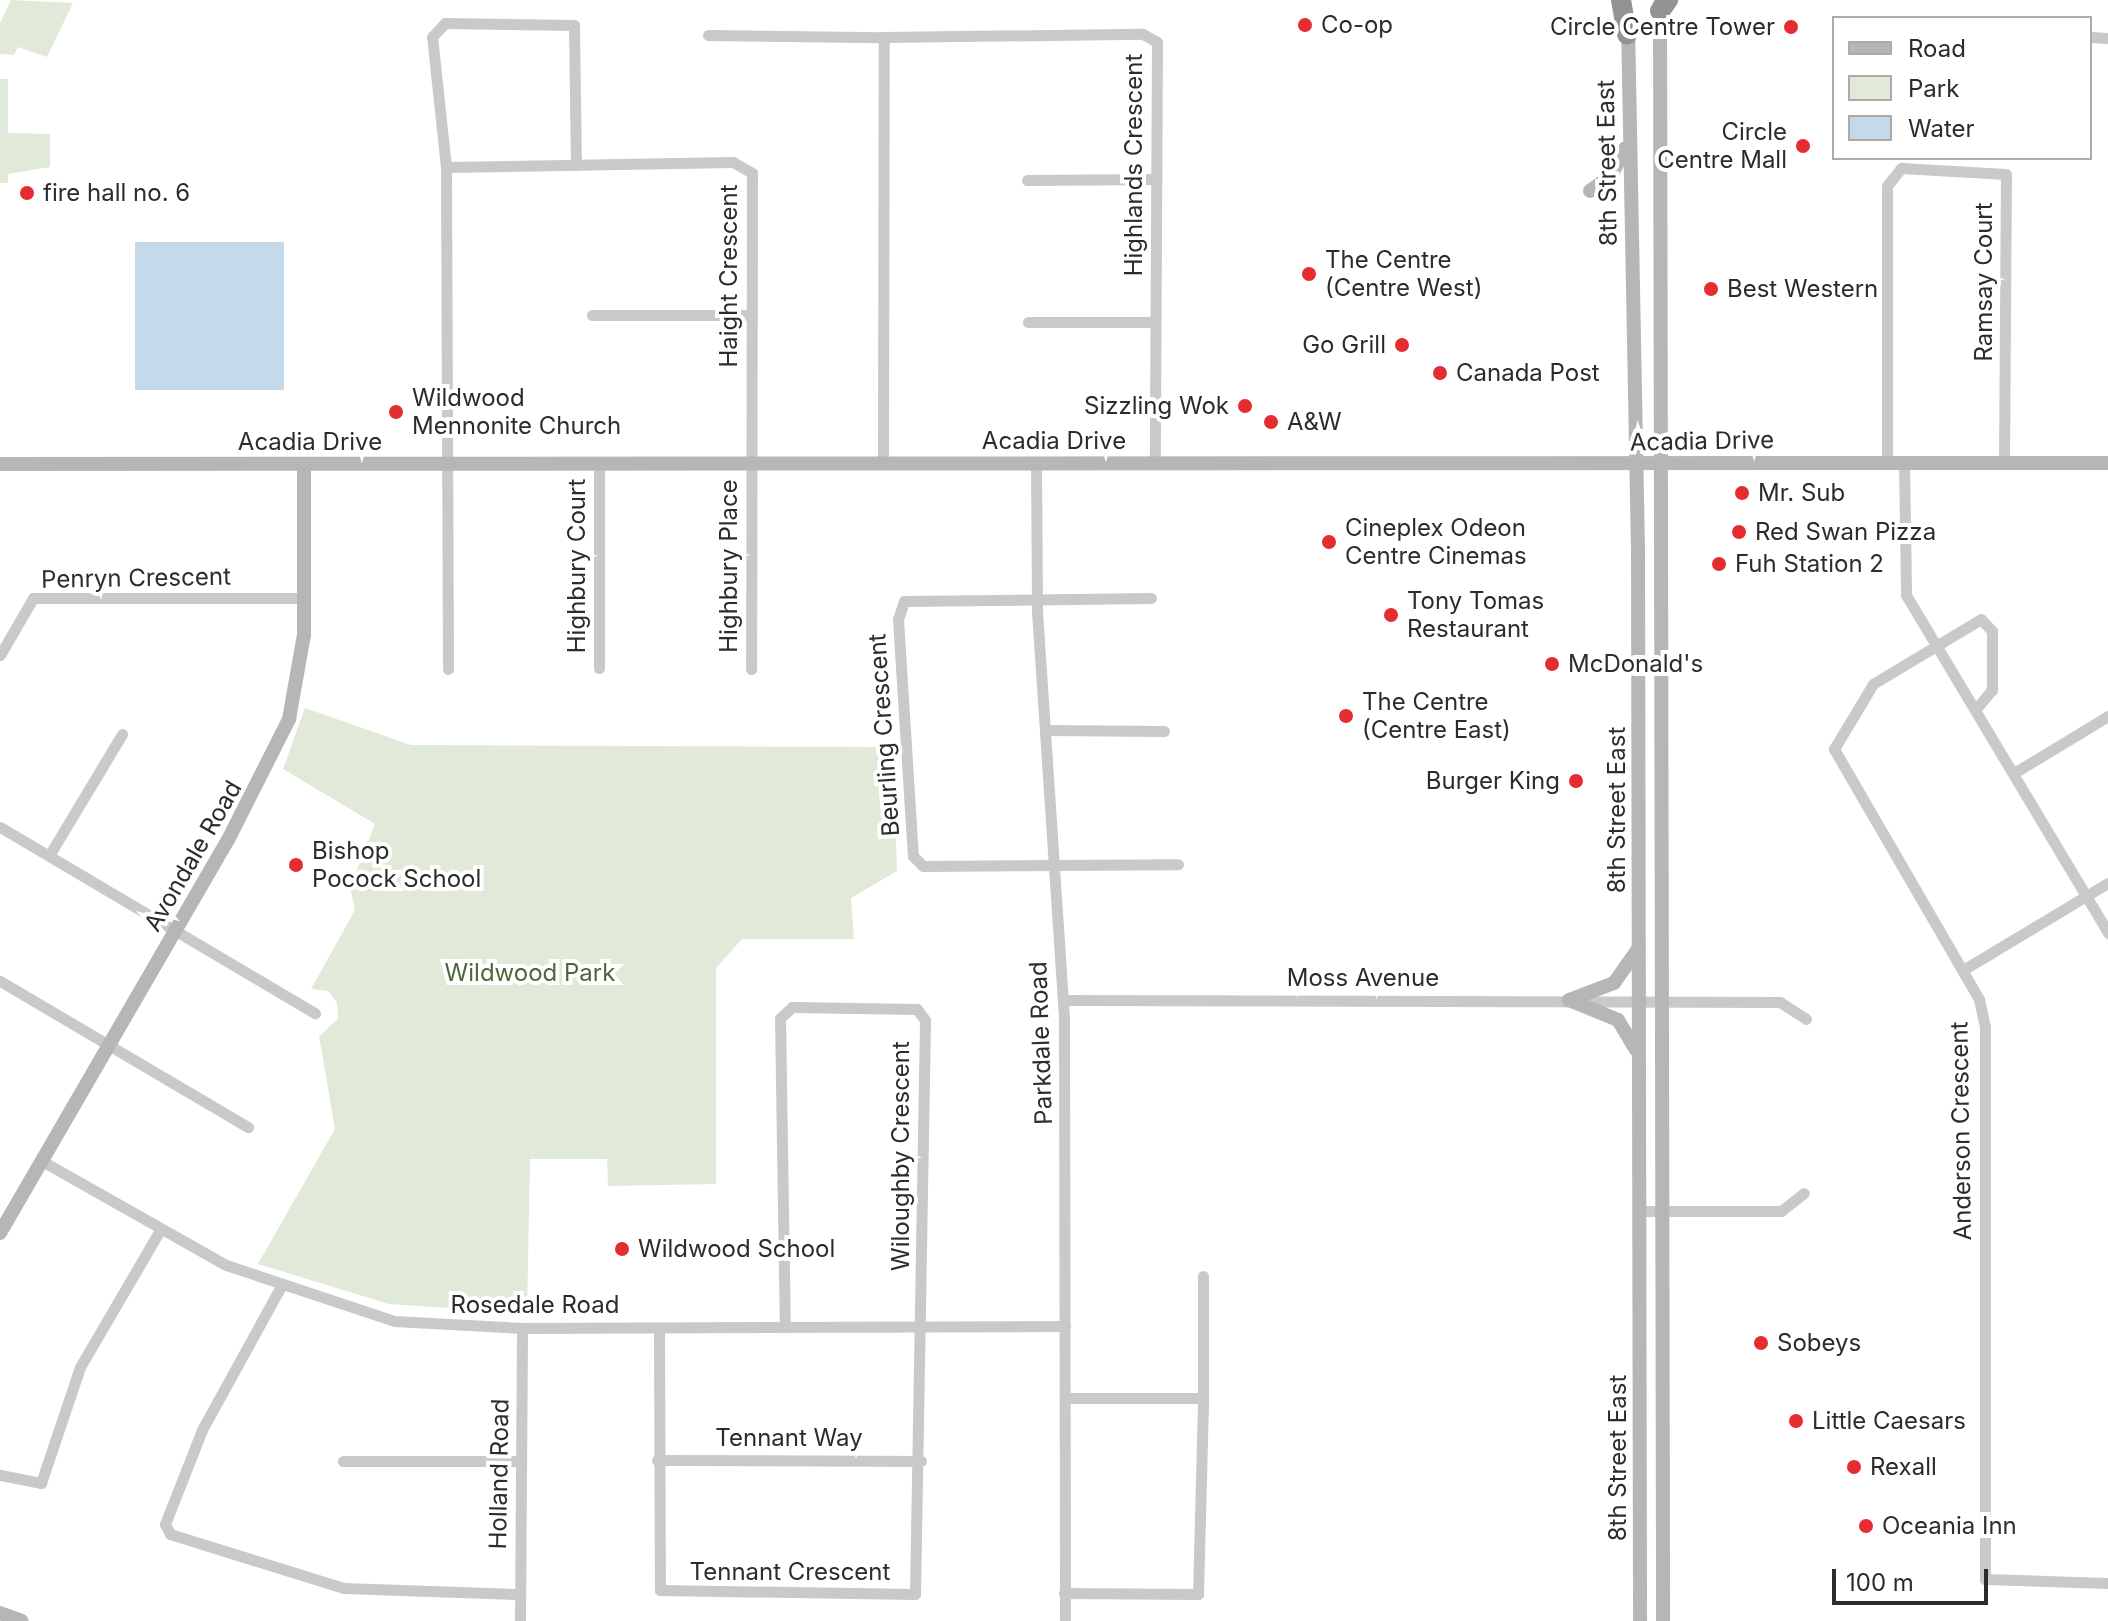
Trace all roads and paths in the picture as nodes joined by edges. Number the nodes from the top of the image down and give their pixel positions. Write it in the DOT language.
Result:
graph roads {
  1 [pos="1621,0"];
  2 [pos="1629,0"];
  3 [pos="1663,4"];
  4 [pos="1627,34"];
  5 [pos="708,35"];
  6 [pos="884,37"];
  7 [pos="1628,140"];
  8 [pos="576,165"];
  9 [pos="446,167"];
  10 [pos="1156,179"];
  11 [pos="1027,180"];
  12 [pos="1590,191"];
  13 [pos="592,315"];
  14 [pos="750,315"];
  15 [pos="1028,322"];
  16 [pos="1155,322"];
  17 [pos="1887,462"];
  18 [pos="1904,462"];
  19 [pos="2004,462"];
  20 [pos="448,463"];
  21 [pos="599,463"];
  22 [pos="883,463"];
  23 [pos="1155,463"];
  24 [pos="2108,463"];
  25 [pos="0,464"];
  26 [pos="304,464"];
  27 [pos="751,464"];
  28 [pos="1036,464"];
  29 [pos="1637,464"];
  30 [pos="1663,464"];
  31 [pos="304,598"];
  32 [pos="1151,598"];
  33 [pos="1036,599"];
  34 [pos="1935,646"];
  35 [pos="0,655"];
  36 [pos="599,668"];
  37 [pos="448,669"];
  38 [pos="751,669"];
  39 [pos="1975,710"];
  40 [pos="2108,716"];
  41 [pos="1045,730"];
  42 [pos="1164,731"];
  43 [pos="122,734"];
  44 [pos="2014,773"];
  45 [pos="0,827"];
  46 [pos="50,854"];
  47 [pos="1053,862"];
  48 [pos="1178,864"];
  49 [pos="2108,883"];
  50 [pos="2085,896"];
  51 [pos="176,931"];
  52 [pos="2108,933"];
  53 [pos="1638,949"];
  54 [pos="1963,970"];
  55 [pos="0,981"];
  56 [pos="1063,1000"];
  57 [pos="1569,1000"];
  58 [pos="1638,1001"];
  59 [pos="1663,1001"];
  60 [pos="315,1013"];
  61 [pos="1806,1019"];
  62 [pos="109,1044"];
  63 [pos="1638,1058"];
  64 [pos="248,1127"];
  65 [pos="42,1161"];
  66 [pos="1804,1193"];
  67 [pos="1640,1211"];
  68 [pos="1664,1211"];
  69 [pos="160,1230"];
  70 [pos="0,1233"];
  71 [pos="1203,1276"];
  72 [pos="280,1288"];
  73 [pos="922,1326"];
  74 [pos="1065,1326"];
  75 [pos="785,1327"];
  76 [pos="522,1328"];
  77 [pos="659,1328"];
  78 [pos="1065,1398"];
  79 [pos="1203,1398"];
  80 [pos="657,1460"];
  81 [pos="343,1461"];
  82 [pos="521,1461"];
  83 [pos="921,1461"];
  84 [pos="0,1475"];
  85 [pos="2108,1583"];
  86 [pos="1064,1593"];
  87 [pos="519,1594"];
  88 [pos="0,1613"];
  89 [pos="22,1621"];
  90 [pos="520,1621"];
  91 [pos="1065,1621"];
  92 [pos="1640,1621"];
  93 [pos="1663,1621"];
  1 -- 4 [label="highway"];
  2 -- 4 [label="main road, 8th Street East"];
  3 -- 30 [label="main road, 8th Street East"];
  4 -- 7 [label="main road, 8th Street East"];
  5 -- 6 [label="street"];
  6 -- 10 [label="street, Highlands Crescent"];
  6 -- 22 [label="street"];
  7 -- 12 [label="main road"];
  7 -- 29 [label="main road, 8th Street East"];
  8 -- 9 [label="street, Haight Crescent"];
  8 -- 9 [label="street"];
  8 -- 14 [label="street, Haight Crescent"];
  9 -- 20 [label="street"];
  10 -- 11 [label="street"];
  10 -- 16 [label="street, Highlands Crescent"];
  13 -- 14 [label="street"];
  14 -- 27 [label="street, Haight Crescent"];
  15 -- 16 [label="street"];
  16 -- 23 [label="street, Highlands Crescent"];
  17 -- 18 [label="main road, Acadia Drive"];
  17 -- 19 [label="street, Ramsay Court"];
  17 -- 30 [label="main road, Acadia Drive"];
  18 -- 19 [label="main road, Acadia Drive"];
  18 -- 34 [label="street"];
  19 -- 24 [label="main road, Acadia Drive"];
  20 -- 21 [label="main road, Acadia Drive"];
  20 -- 26 [label="main road, Acadia Drive"];
  20 -- 37 [label="street"];
  21 -- 27 [label="main road, Acadia Drive"];
  21 -- 36 [label="street, Highbury Court"];
  22 -- 27 [label="main road, Acadia Drive"];
  22 -- 28 [label="main road, Acadia Drive"];
  23 -- 28 [label="main road, Acadia Drive"];
  23 -- 29 [label="main road, Acadia Drive"];
  25 -- 26 [label="main road, Acadia Drive"];
  26 -- 31 [label="main road, Avondale Road"];
  27 -- 38 [label="street, Highbury Place"];
  28 -- 33 [label="street, Parkdale Road"];
  29 -- 30 [label="main road, Acadia Drive"];
  29 -- 53 [label="main road, 8th Street East"];
  30 -- 59 [label="main road, 8th Street East"];
  31 -- 35 [label="street, Penryn Crescent"];
  31 -- 51 [label="main road, Avondale Road"];
  32 -- 33 [label="street"];
  33 -- 41 [label="street, Parkdale Road"];
  33 -- 47 [label="street, Beurling Crescent"];
  34 -- 39 [label="street"];
  34 -- 39 [label="street"];
  34 -- 54 [label="street, Anderson Crescent"];
  39 -- 44 [label="street"];
  40 -- 44 [label="street"];
  41 -- 42 [label="street"];
  41 -- 47 [label="street, Parkdale Road"];
  43 -- 46 [label="street"];
  44 -- 50 [label="street"];
  45 -- 46 [label="street"];
  46 -- 51 [label="street"];
  47 -- 48 [label="street"];
  47 -- 56 [label="street, Parkdale Road"];
  49 -- 50 [label="street"];
  50 -- 52 [label="street"];
  50 -- 54 [label="street"];
  51 -- 60 [label="street"];
  51 -- 62 [label="main road, Avondale Road"];
  53 -- 57 [label="main road"];
  53 -- 58 [label="main road, 8th Street East"];
  54 -- 85 [label="street, Anderson Crescent"];
  55 -- 62 [label="street"];
  56 -- 57 [label="street, Moss Avenue"];
  56 -- 74 [label="street, Parkdale Road"];
  57 -- 58 [label="street, Moss Avenue"];
  57 -- 63 [label="main road"];
  58 -- 59 [label="street, Moss Avenue"];
  58 -- 63 [label="main road, 8th Street East"];
  59 -- 61 [label="street, Moss Avenue"];
  59 -- 68 [label="main road, 8th Street East"];
  62 -- 64 [label="street"];
  62 -- 65 [label="main road, Avondale Road"];
  63 -- 67 [label="main road, 8th Street East"];
  65 -- 69 [label="street, Rosedale Road"];
  65 -- 70 [label="main road, Avondale Road"];
  66 -- 68 [label="street"];
  67 -- 68 [label="street"];
  67 -- 92 [label="main road, 8th Street East"];
  68 -- 93 [label="main road, 8th Street East"];
  69 -- 72 [label="street, Rosedale Road"];
  69 -- 84 [label="street"];
  71 -- 79 [label="street"];
  72 -- 76 [label="street, Rosedale Road"];
  72 -- 87 [label="street"];
  73 -- 74 [label="street, Rosedale Road"];
  73 -- 75 [label="street, Rosedale Road"];
  73 -- 75 [label="street, Wiloughby Crescent"];
  73 -- 83 [label="street, Tennant Crescent"];
  74 -- 78 [label="street, Parkdale Road"];
  75 -- 77 [label="street, Rosedale Road"];
  76 -- 77 [label="street, Rosedale Road"];
  76 -- 82 [label="street, Holland Road"];
  77 -- 80 [label="street, Tennant Crescent"];
  78 -- 79 [label="street"];
  78 -- 86 [label="street, Parkdale Road"];
  79 -- 86 [label="street"];
  80 -- 83 [label="street, Tennant Way"];
  80 -- 83 [label="street, Tennant Crescent"];
  81 -- 82 [label="street"];
  82 -- 87 [label="street, Holland Road"];
  86 -- 91 [label="street, Parkdale Road"];
  87 -- 90 [label="street, Holland Road"];
  88 -- 89 [label="main road"];
}
